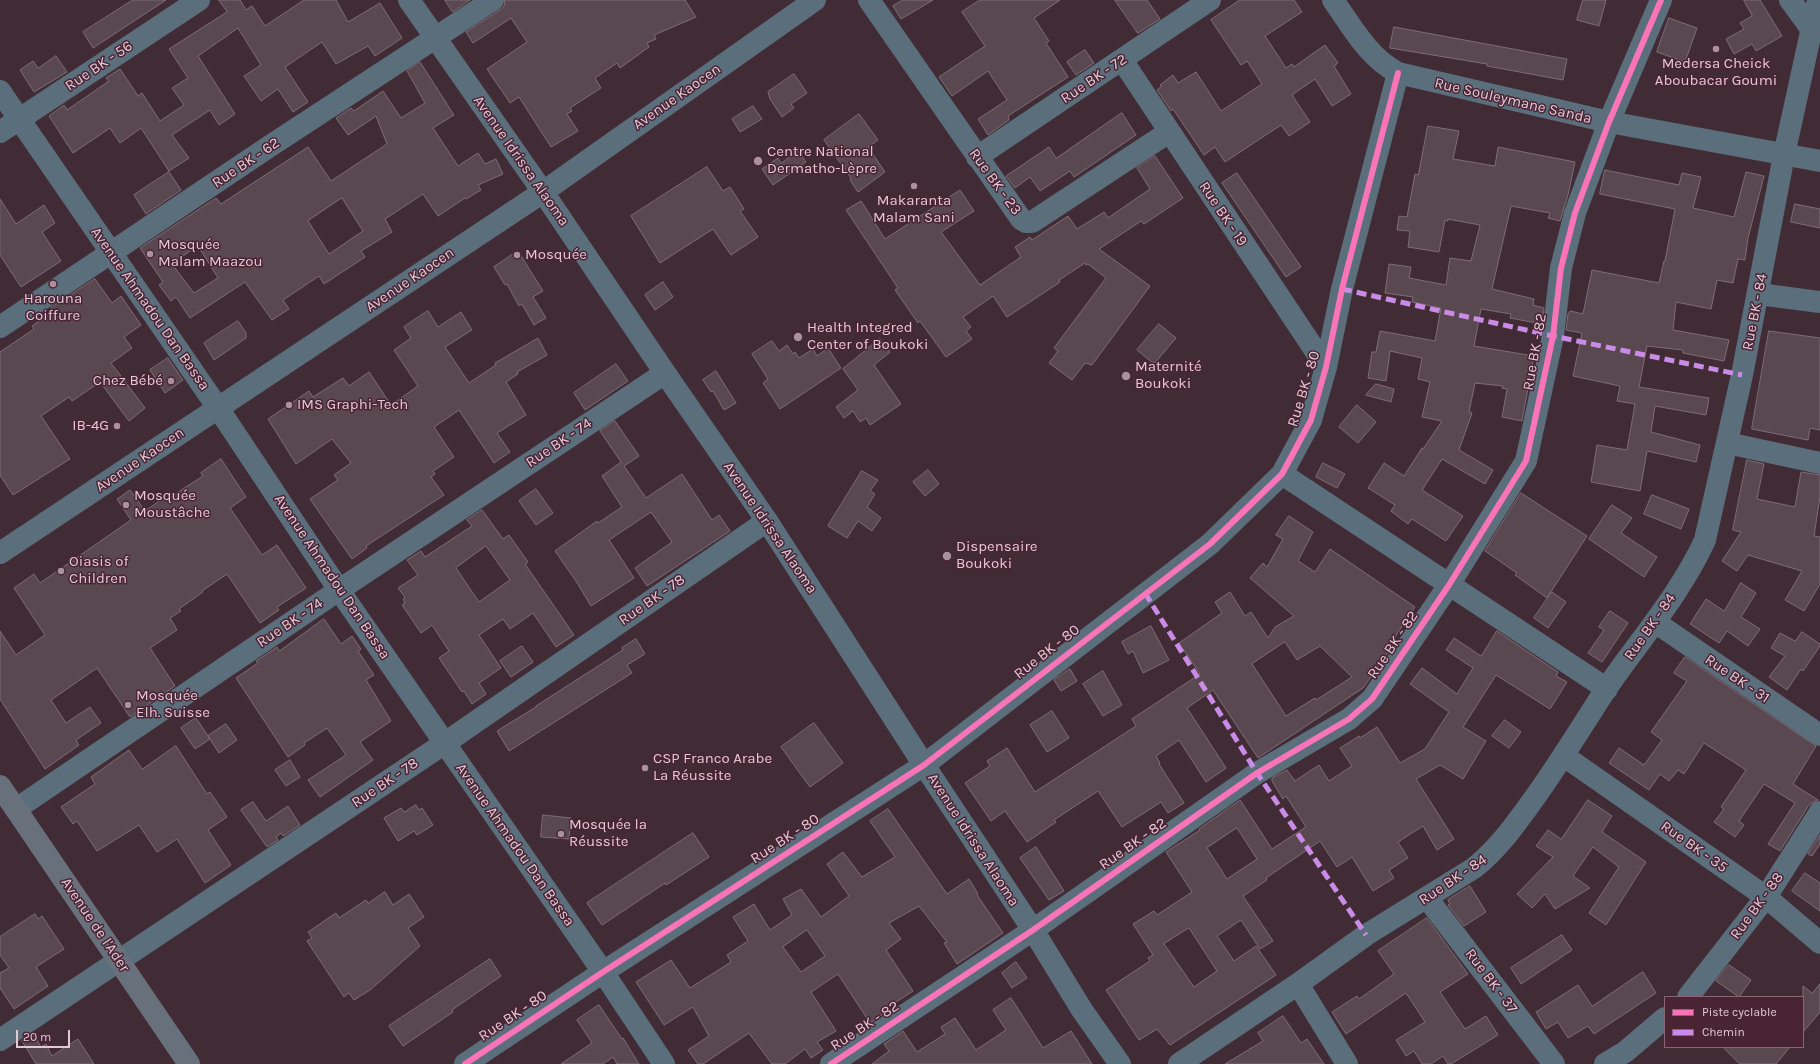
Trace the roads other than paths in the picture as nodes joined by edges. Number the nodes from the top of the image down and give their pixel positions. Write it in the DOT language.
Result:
graph roads {
  1 [pos="199,0"];
  2 [pos="409,0"];
  3 [pos="493,0"];
  4 [pos="815,0"];
  5 [pos="869,0"];
  6 [pos="1210,0"];
  7 [pos="1333,0"];
  8 [pos="1661,0"];
  9 [pos="1790,0"];
  10 [pos="1818,0"];
  11 [pos="1812,30"];
  12 [pos="436,38"];
  13 [pos="1122,60"];
  14 [pos="1398,73"];
  15 [pos="0,91"];
  16 [pos="19,119"];
  17 [pos="1609,122"];
  18 [pos="0,132"];
  19 [pos="1169,132"];
  20 [pos="1784,154"];
  21 [pos="977,157"];
  22 [pos="1820,161"];
  23 [pos="543,192"];
  24 [pos="111,254"];
  25 [pos="1758,294"];
  26 [pos="1820,302"];
  27 [pos="0,327"];
  28 [pos="1326,367"];
  29 [pos="665,373"];
  30 [pos="218,408"];
  31 [pos="1727,443"];
  32 [pos="1820,463"];
  33 [pos="1282,474"];
  34 [pos="766,520"];
  35 [pos="0,553"];
  36 [pos="1449,585"];
  37 [pos="339,590"];
  38 [pos="1655,622"];
  39 [pos="1607,689"];
  40 [pos="1820,735"];
  41 [pos="445,743"];
  42 [pos="1564,756"];
  43 [pos="924,764"];
  44 [pos="0,786"];
  45 [pos="16,809"];
  46 [pos="1820,812"];
  47 [pos="1766,897"];
  48 [pos="1427,898"];
  49 [pos="1033,930"];
  50 [pos="1820,943"];
  51 [pos="119,960"];
  52 [pos="603,972"];
  53 [pos="1298,984"];
  54 [pos="1689,996"];
  55 [pos="1664,1019"];
  56 [pos="0,1040"];
  57 [pos="189,1064"];
  58 [pos="465,1064"];
  59 [pos="664,1064"];
  60 [pos="831,1064"];
  61 [pos="1120,1064"];
  62 [pos="1179,1064"];
  63 [pos="1347,1064"];
  64 [pos="1554,1064"];
  65 [pos="1605,1064"];
  1 -- 16 [label="street, Rue BK - 56"];
  2 -- 12 [label="street, Avenue Idrissa Alaoma"];
  3 -- 12 [label="street, Rue BK - 62"];
  4 -- 23 [label="street, Avenue Kaocen"];
  5 -- 21 [label="street, Rue BK - 23"];
  6 -- 13 [label="street, Rue BK - 72"];
  7 -- 14 [label="street, Rue Souleymane Sanda"];
  8 -- 17 [label="street, Rue BK - 82"];
  9 -- 11 [label="street"];
  10 -- 11 [label="street, Rue BK - 84"];
  11 -- 20 [label="street, Rue BK - 84"];
  12 -- 23 [label="street, Avenue Idrissa Alaoma"];
  12 -- 24 [label="street, Rue BK - 62"];
  13 -- 19 [label="street, Rue BK - 19"];
  13 -- 21 [label="street, Rue BK - 72"];
  14 -- 17 [label="street, Rue Souleymane Sanda"];
  14 -- 28 [label="street, Rue BK - 80"];
  15 -- 16 [label="street, Avenue Ahmadou Dan Bassa"];
  16 -- 18 [label="street, Rue BK - 56"];
  16 -- 24 [label="street, Avenue Ahmadou Dan Bassa"];
  17 -- 20 [label="street, Rue Souleymane Sanda"];
  17 -- 36 [label="street, Rue BK - 82"];
  19 -- 21 [label="street, Rue BK - 23"];
  19 -- 28 [label="street, Rue BK - 19"];
  20 -- 22 [label="street, Rue Souleymane Sanda"];
  20 -- 25 [label="street, Rue BK - 84"];
  23 -- 29 [label="street, Avenue Idrissa Alaoma"];
  23 -- 30 [label="street, Avenue Kaocen"];
  24 -- 27 [label="street, Rue BK - 62"];
  24 -- 30 [label="street, Avenue Ahmadou Dan Bassa"];
  25 -- 26 [label="street"];
  25 -- 31 [label="street, Rue BK - 84"];
  28 -- 33 [label="street, Rue BK - 80"];
  29 -- 34 [label="street, Avenue Idrissa Alaoma"];
  29 -- 37 [label="street, Rue BK - 74"];
  30 -- 35 [label="street, Avenue Kaocen"];
  30 -- 37 [label="street, Avenue Ahmadou Dan Bassa"];
  31 -- 32 [label="street"];
  31 -- 38 [label="street, Rue BK - 84"];
  33 -- 36 [label="street"];
  33 -- 43 [label="street, Rue BK - 80"];
  34 -- 41 [label="street, Rue BK - 78"];
  34 -- 43 [label="street, Avenue Idrissa Alaoma"];
  36 -- 39 [label="street"];
  36 -- 49 [label="street, Rue BK - 82"];
  37 -- 41 [label="street, Avenue Ahmadou Dan Bassa"];
  37 -- 45 [label="street, Rue BK - 74"];
  38 -- 39 [label="street, Rue BK - 84"];
  38 -- 40 [label="street, Rue BK - 31"];
  39 -- 42 [label="street, Rue BK - 84"];
  41 -- 51 [label="street, Rue BK - 78"];
  41 -- 52 [label="street, Avenue Ahmadou Dan Bassa"];
  42 -- 47 [label="street, Rue BK - 35"];
  42 -- 48 [label="street, Rue BK - 84"];
  43 -- 49 [label="street, Avenue Idrissa Alaoma"];
  43 -- 52 [label="street, Rue BK - 80"];
  44 -- 45 [label="main road, Avenue de l'Ader"];
  45 -- 51 [label="main road, Avenue de l'Ader"];
  46 -- 47 [label="street, Rue BK - 88"];
  47 -- 50 [label="street, Rue BK - 35"];
  47 -- 54 [label="street, Rue BK - 88"];
  48 -- 53 [label="street, Rue BK - 84"];
  48 -- 64 [label="street, Rue BK - 37"];
  49 -- 60 [label="street, Rue BK - 82"];
  49 -- 61 [label="street, Avenue Idrissa Alaoma"];
  51 -- 56 [label="street, Rue BK - 78"];
  51 -- 57 [label="main road, Avenue de l'Ader"];
  52 -- 58 [label="street, Rue BK - 80"];
  52 -- 59 [label="street, Avenue Ahmadou Dan Bassa"];
  53 -- 62 [label="street, Rue BK - 84"];
  53 -- 63 [label="street"];
  55 -- 65 [label="street"];
}
